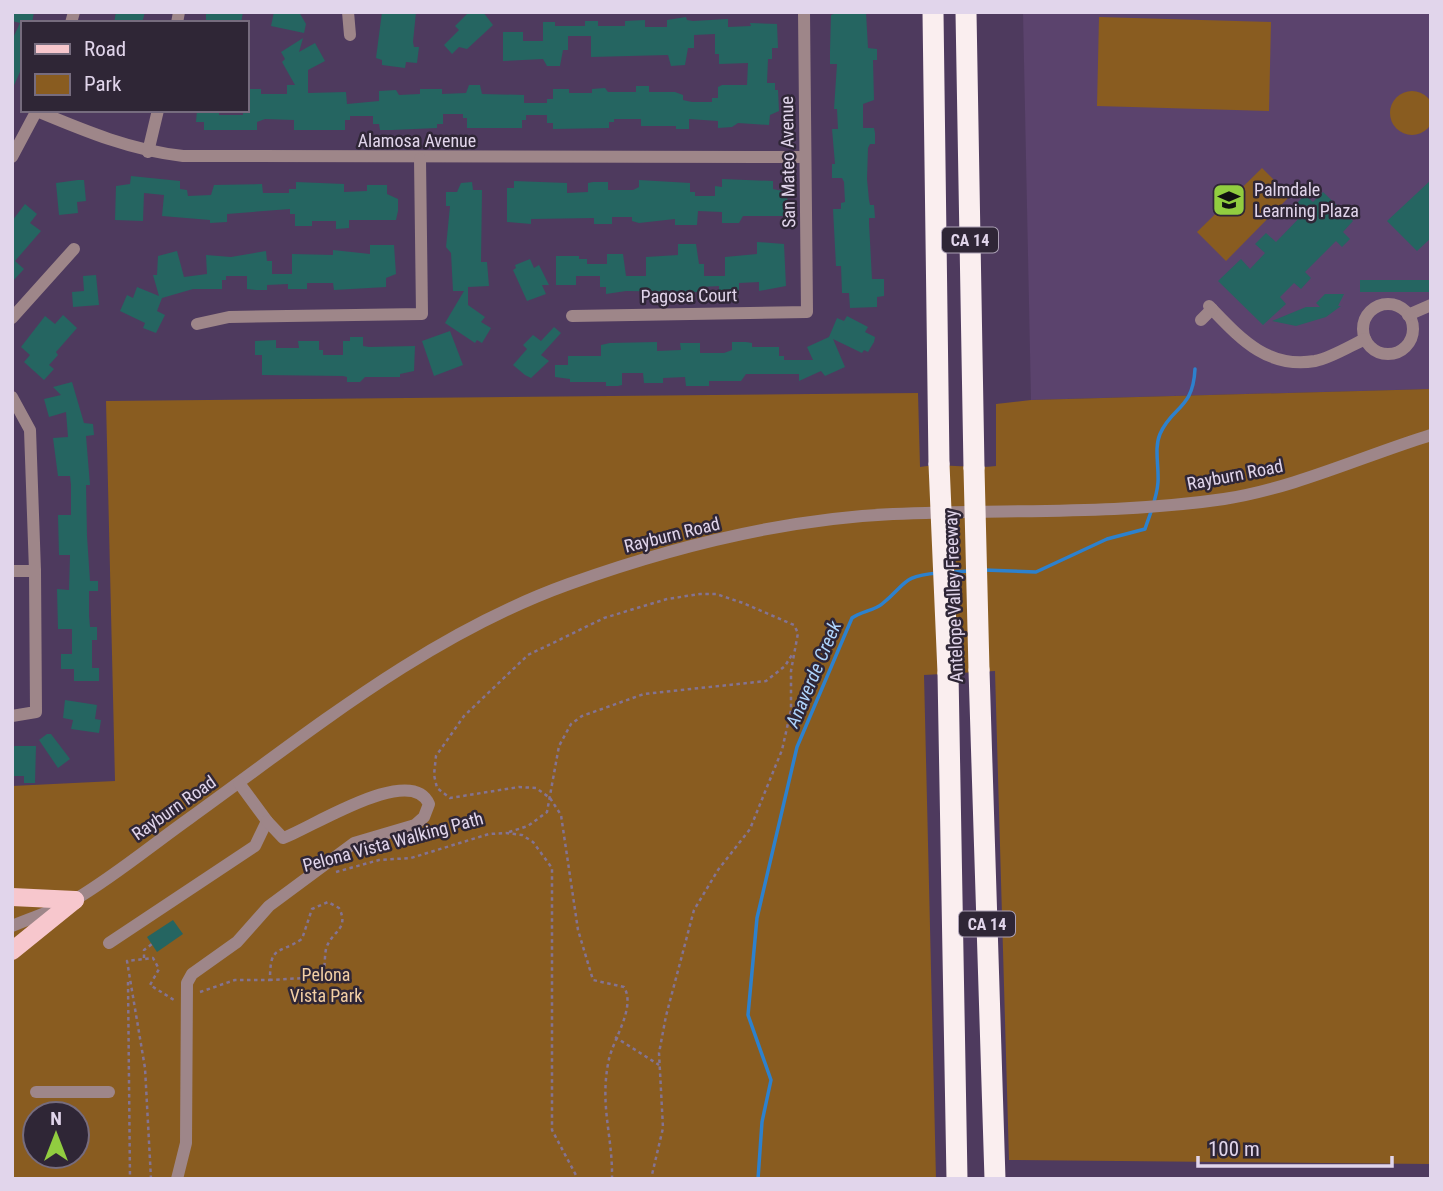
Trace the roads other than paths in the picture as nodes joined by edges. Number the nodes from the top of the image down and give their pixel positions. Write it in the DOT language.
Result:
graph roads {
  1 [pos="348,12"];
  2 [pos="804,12"];
  3 [pos="933,12"];
  4 [pos="967,12"];
  5 [pos="350,34"];
  6 [pos="36,112"];
  7 [pos="41,112"];
  8 [pos="158,112"];
  9 [pos="148,152"];
  10 [pos="12,157"];
  11 [pos="805,157"];
  12 [pos="420,159"];
  13 [pos="74,249"];
  14 [pos="1431,305"];
  15 [pos="807,312"];
  16 [pos="1408,315"];
  17 [pos="572,316"];
  18 [pos="12,318"];
  19 [pos="1201,320"];
  20 [pos="197,324"];
  21 [pos="1365,339"];
  22 [pos="12,397"];
  23 [pos="1431,435"];
  24 [pos="12,571"];
  25 [pos="35,571"];
  26 [pos="12,716"];
  27 [pos="239,783"];
  28 [pos="267,821"];
  29 [pos="12,897"];
  30 [pos="75,900"];
  31 [pos="12,926"];
  32 [pos="109,943"];
  33 [pos="12,951"];
  34 [pos="36,1092"];
  35 [pos="109,1092"];
  36 [pos="177,1179"];
  37 [pos="957,1179"];
  38 [pos="995,1179"];
  1 -- 5 [label="street"];
  2 -- 11 [label="street, San Mateo Avenue"];
  3 -- 37 [label="highway, Antelope Valley Freeway / CA 14, bridge"];
  4 -- 38 [label="highway, Antelope Valley Freeway / CA 14, bridge"];
  6 -- 10 [label="street"];
  7 -- 9 [label="street, Alamosa Avenue"];
  8 -- 9 [label="street"];
  9 -- 12 [label="street, Alamosa Avenue"];
  11 -- 12 [label="street, Alamosa Avenue"];
  11 -- 15 [label="street, San Mateo Avenue"];
  12 -- 20 [label="street"];
  13 -- 18 [label="street"];
  14 -- 16 [label="street"];
  15 -- 17 [label="street, Pagosa Court"];
  16 -- 21 [label="street"];
  16 -- 21 [label="street"];
  19 -- 21 [label="street"];
  22 -- 25 [label="street"];
  23 -- 27 [label="street, Rayburn Road"];
  24 -- 25 [label="street"];
  25 -- 26 [label="street"];
  27 -- 28 [label="street"];
  27 -- 30 [label="street, Rayburn Road"];
  28 -- 32 [label="street"];
  28 -- 36 [label="street, Pelona Vista Walking Path"];
  29 -- 30 [label="main road"];
  30 -- 31 [label="street, Rayburn Road"];
  30 -- 33 [label="main road"];
  34 -- 35 [label="street"];
}
